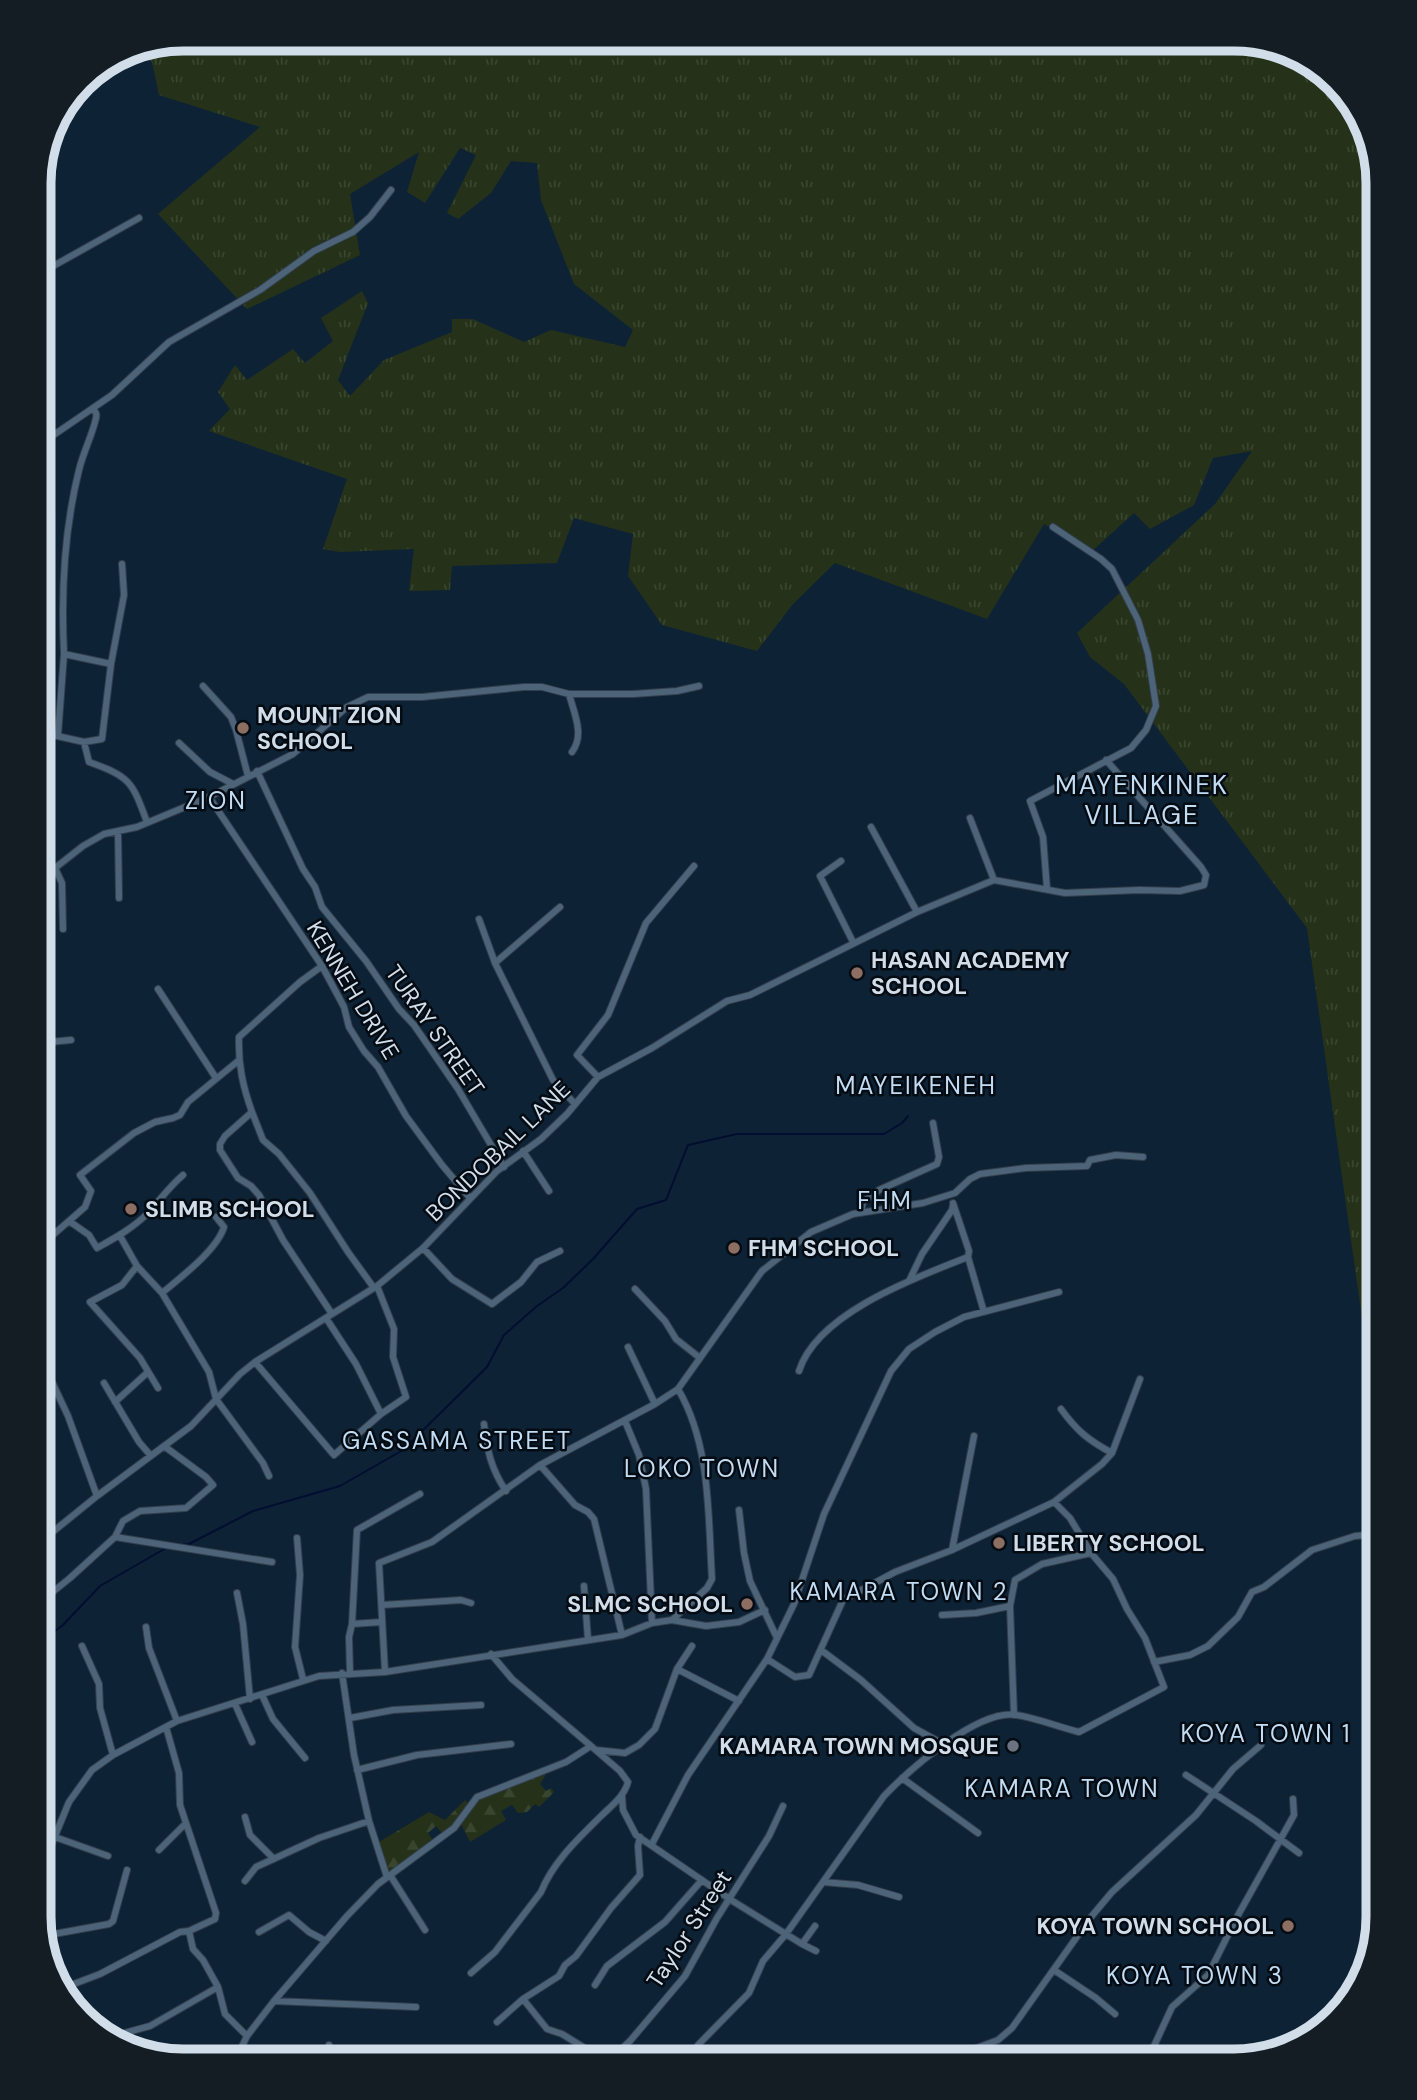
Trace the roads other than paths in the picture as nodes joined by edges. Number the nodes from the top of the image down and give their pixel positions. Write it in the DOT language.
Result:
graph roads {
  1 [pos="391,190"];
  2 [pos="139,218"];
  3 [pos="51,267"];
  4 [pos="93,408"];
  5 [pos="51,438"];
  6 [pos="1054,527"];
  7 [pos="122,564"];
  8 [pos="64,654"];
  9 [pos="111,664"];
  10 [pos="203,686"];
  11 [pos="699,686"];
  12 [pos="569,694"];
  13 [pos="51,734"];
  14 [pos="58,735"];
  15 [pos="84,743"];
  16 [pos="179,743"];
  17 [pos="572,752"];
  18 [pos="1105,760"];
  19 [pos="257,771"];
  20 [pos="248,776"];
  21 [pos="233,785"];
  22 [pos="209,797"];
  23 [pos="970,818"];
  24 [pos="147,822"];
  25 [pos="871,827"];
  26 [pos="118,831"];
  27 [pos="841,861"];
  28 [pos="694,866"];
  29 [pos="55,868"];
  30 [pos="51,869"];
  31 [pos="994,880"];
  32 [pos="1047,889"];
  33 [pos="119,898"];
  34 [pos="559,907"];
  35 [pos="916,912"];
  36 [pos="479,919"];
  37 [pos="63,929"];
  38 [pos="853,942"];
  39 [pos="495,964"];
  40 [pos="322,966"];
  41 [pos="158,989"];
  42 [pos="71,1040"];
  43 [pos="51,1041"];
  44 [pos="238,1060"];
  45 [pos="598,1077"];
  46 [pos="216,1078"];
  47 [pos="575,1104"];
  48 [pos="253,1112"];
  49 [pos="933,1123"];
  50 [pos="523,1152"];
  51 [pos="1143,1157"];
  52 [pos="505,1167"];
  53 [pos="183,1175"];
  54 [pos="549,1191"];
  55 [pos="955,1192"];
  56 [pos="470,1198"];
  57 [pos="953,1203"];
  58 [pos="861,1212"];
  59 [pos="216,1217"];
  60 [pos="69,1221"];
  61 [pos="120,1236"];
  62 [pos="51,1237"];
  63 [pos="423,1248"];
  64 [pos="560,1251"];
  65 [pos="968,1256"];
  66 [pos="137,1266"];
  67 [pos="910,1279"];
  68 [pos="375,1287"];
  69 [pos="635,1289"];
  70 [pos="1059,1292"];
  71 [pos="162,1293"];
  72 [pos="984,1312"];
  73 [pos="329,1316"];
  74 [pos="628,1347"];
  75 [pos="700,1358"];
  76 [pos="255,1362"];
  77 [pos="799,1371"];
  78 [pos="148,1372"];
  79 [pos="1140,1379"];
  80 [pos="51,1381"];
  81 [pos="104,1383"];
  82 [pos="158,1388"];
  83 [pos="678,1389"];
  84 [pos="216,1399"];
  85 [pos="115,1402"];
  86 [pos="656,1404"];
  87 [pos="1061,1409"];
  88 [pos="381,1414"];
  89 [pos="625,1421"];
  90 [pos="484,1424"];
  91 [pos="974,1436"];
  92 [pos="164,1446"];
  93 [pos="1112,1453"];
  94 [pos="151,1456"];
  95 [pos="540,1465"];
  96 [pos="269,1476"];
  97 [pos="506,1491"];
  98 [pos="420,1494"];
  99 [pos="97,1496"];
  100 [pos="1054,1502"];
  101 [pos="739,1510"];
  102 [pos="51,1533"];
  103 [pos="1366,1535"];
  104 [pos="115,1537"];
  105 [pos="297,1538"];
  106 [pos="952,1550"];
  107 [pos="1091,1553"];
  108 [pos="272,1562"];
  109 [pos="584,1586"];
  110 [pos="51,1593"];
  111 [pos="237,1593"];
  112 [pos="471,1604"];
  113 [pos="382,1605"];
  114 [pos="1010,1606"];
  115 [pos="765,1610"];
  116 [pos="942,1615"];
  117 [pos="672,1620"];
  118 [pos="382,1622"];
  119 [pos="652,1623"];
  120 [pos="352,1624"];
  121 [pos="146,1627"];
  122 [pos="622,1635"];
  123 [pos="588,1640"];
  124 [pos="776,1641"];
  125 [pos="82,1646"];
  126 [pos="692,1646"];
  127 [pos="821,1650"];
  128 [pos="491,1654"];
  129 [pos="767,1659"];
  130 [pos="1154,1662"];
  131 [pos="677,1670"];
  132 [pos="385,1672"];
  133 [pos="346,1673"];
  134 [pos="303,1679"];
  135 [pos="261,1695"];
  136 [pos="250,1699"];
  137 [pos="739,1702"];
  138 [pos="235,1704"];
  139 [pos="481,1705"];
  140 [pos="1014,1715"];
  141 [pos="350,1718"];
  142 [pos="177,1721"];
  143 [pos="166,1727"];
  144 [pos="252,1742"];
  145 [pos="511,1744"];
  146 [pos="943,1744"];
  147 [pos="1261,1745"];
  148 [pos="593,1748"];
  149 [pos="113,1755"];
  150 [pos="305,1758"];
  151 [pos="357,1770"];
  152 [pos="1186,1775"];
  153 [pos="902,1778"];
  154 [pos="1214,1795"];
  155 [pos="621,1796"];
  156 [pos="1293,1799"];
  157 [pos="783,1806"];
  158 [pos="245,1817"];
  159 [pos="369,1821"];
  160 [pos="186,1823"];
  161 [pos="978,1833"];
  162 [pos="55,1837"];
  163 [pos="640,1837"];
  164 [pos="1281,1841"];
  165 [pos="652,1844"];
  166 [pos="51,1846"];
  167 [pos="159,1850"];
  168 [pos="1299,1853"];
  169 [pos="108,1856"];
  170 [pos="274,1859"];
  171 [pos="127,1870"];
  172 [pos="389,1876"];
  173 [pos="702,1880"];
  174 [pos="244,1881"];
  175 [pos="822,1882"];
  176 [pos="899,1897"];
  177 [pos="731,1900"];
  178 [pos="815,1926"];
  179 [pos="425,1930"];
  180 [pos="189,1931"];
  181 [pos="259,1932"];
  182 [pos="52,1934"];
  183 [pos="786,1934"];
  184 [pos="326,1941"];
  185 [pos="802,1944"];
  186 [pos="816,1951"];
  187 [pos="1054,1970"];
  188 [pos="471,1973"];
  189 [pos="594,1985"];
  190 [pos="70,1986"];
  191 [pos="218,1987"];
  192 [pos="523,1999"];
  193 [pos="274,2001"];
  194 [pos="416,2007"];
  195 [pos="1115,2014"];
  196 [pos="497,2022"];
  197 [pos="121,2034"];
  198 [pos="247,2036"];
  199 [pos="698,2045"];
  200 [pos="329,2046"];
  201 [pos="1154,2046"];
  202 [pos="241,2049"];
  203 [pos="328,2049"];
  204 [pos="588,2049"];
  205 [pos="621,2049"];
  206 [pos="975,2049"];
  207 [pos="1151,2049"];
  208 [pos="1159,2049"];
  1 -- 4 [label="street"];
  2 -- 3 [label="street"];
  4 -- 5 [label="street"];
  4 -- 8 [label="street"];
  6 -- 18 [label="street"];
  7 -- 9 [label="street"];
  8 -- 9 [label="street"];
  8 -- 14 [label="street"];
  9 -- 15 [label="street"];
  10 -- 20 [label="street"];
  11 -- 12 [label="street"];
  12 -- 17 [label="street"];
  12 -- 19 [label="street"];
  13 -- 14 [label="street"];
  14 -- 15 [label="street"];
  15 -- 24 [label="street"];
  16 -- 21 [label="street"];
  18 -- 32 [label="street"];
  18 -- 32 [label="street"];
  19 -- 20 [label="street"];
  19 -- 52 [label="street, TURAY STREET"];
  20 -- 21 [label="street"];
  21 -- 22 [label="street"];
  22 -- 24 [label="street"];
  22 -- 40 [label="street, KENNEH DRIVE"];
  23 -- 31 [label="street"];
  24 -- 26 [label="street"];
  25 -- 35 [label="street"];
  26 -- 29 [label="street"];
  26 -- 33 [label="street"];
  27 -- 38 [label="street"];
  28 -- 45 [label="street"];
  29 -- 30 [label="street"];
  29 -- 37 [label="street"];
  31 -- 32 [label="street"];
  31 -- 35 [label="street, BONDOBAIL LANE"];
  34 -- 39 [label="street"];
  35 -- 38 [label="street, BONDOBAIL LANE"];
  36 -- 39 [label="street"];
  38 -- 45 [label="street, BONDOBAIL LANE"];
  39 -- 47 [label="street"];
  40 -- 44 [label="street"];
  40 -- 56 [label="street, KENNEH DRIVE"];
  41 -- 46 [label="street"];
  42 -- 43 [label="street"];
  44 -- 46 [label="street"];
  44 -- 48 [label="street"];
  45 -- 47 [label="street, BONDOBAIL LANE"];
  46 -- 60 [label="street"];
  47 -- 50 [label="street, BONDOBAIL LANE"];
  48 -- 68 [label="street"];
  48 -- 73 [label="street"];
  49 -- 58 [label="street"];
  50 -- 52 [label="street, BONDOBAIL LANE"];
  50 -- 54 [label="street"];
  51 -- 55 [label="street"];
  52 -- 56 [label="street, BONDOBAIL LANE"];
  53 -- 61 [label="street"];
  55 -- 57 [label="street"];
  55 -- 58 [label="street"];
  56 -- 63 [label="street, BONDOBAIL LANE"];
  57 -- 65 [label="street"];
  57 -- 67 [label="street"];
  58 -- 75 [label="street"];
  59 -- 71 [label="street"];
  60 -- 61 [label="street"];
  60 -- 62 [label="street"];
  61 -- 66 [label="street"];
  63 -- 64 [label="street"];
  63 -- 68 [label="street, BONDOBAIL LANE"];
  65 -- 67 [label="street"];
  65 -- 72 [label="street"];
  66 -- 71 [label="street"];
  66 -- 78 [label="street"];
  67 -- 77 [label="street"];
  68 -- 73 [label="street, BONDOBAIL LANE"];
  68 -- 88 [label="street"];
  69 -- 75 [label="street"];
  70 -- 72 [label="street"];
  71 -- 84 [label="street"];
  72 -- 124 [label="street"];
  73 -- 76 [label="street, BONDOBAIL LANE"];
  73 -- 88 [label="street"];
  74 -- 86 [label="street"];
  75 -- 83 [label="street"];
  76 -- 84 [label="street, BONDOBAIL LANE"];
  76 -- 88 [label="street"];
  78 -- 82 [label="street"];
  78 -- 85 [label="street"];
  79 -- 93 [label="street"];
  80 -- 99 [label="street"];
  81 -- 85 [label="street"];
  83 -- 86 [label="street"];
  83 -- 117 [label="street"];
  84 -- 92 [label="street, BONDOBAIL LANE"];
  84 -- 96 [label="street"];
  85 -- 94 [label="street"];
  86 -- 89 [label="street"];
  87 -- 93 [label="street"];
  89 -- 95 [label="street"];
  89 -- 119 [label="street"];
  90 -- 97 [label="street"];
  91 -- 106 [label="street"];
  92 -- 94 [label="street, BONDOBAIL LANE"];
  92 -- 104 [label="street"];
  93 -- 100 [label="street"];
  94 -- 99 [label="street, BONDOBAIL LANE"];
  95 -- 97 [label="street"];
  95 -- 122 [label="street"];
  97 -- 113 [label="street"];
  98 -- 120 [label="street"];
  99 -- 102 [label="street, BONDOBAIL LANE"];
  100 -- 106 [label="street"];
  100 -- 107 [label="street"];
  101 -- 115 [label="street"];
  103 -- 130 [label="street"];
  104 -- 108 [label="street"];
  104 -- 110 [label="street"];
  105 -- 134 [label="street"];
  106 -- 127 [label="street"];
  107 -- 114 [label="street"];
  107 -- 130 [label="street"];
  109 -- 123 [label="street"];
  111 -- 136 [label="street"];
  112 -- 113 [label="street"];
  113 -- 118 [label="street"];
  114 -- 116 [label="street"];
  114 -- 140 [label="street"];
  115 -- 117 [label="street"];
  115 -- 124 [label="street"];
  117 -- 119 [label="street"];
  118 -- 120 [label="street"];
  118 -- 132 [label="street"];
  119 -- 122 [label="street"];
  120 -- 133 [label="street"];
  121 -- 142 [label="street"];
  122 -- 123 [label="street"];
  123 -- 128 [label="street"];
  124 -- 129 [label="street"];
  125 -- 149 [label="street"];
  126 -- 131 [label="street"];
  127 -- 129 [label="street"];
  127 -- 146 [label="street"];
  128 -- 132 [label="street"];
  128 -- 148 [label="street"];
  129 -- 137 [label="street"];
  130 -- 140 [label="street"];
  131 -- 137 [label="street"];
  131 -- 148 [label="street"];
  132 -- 133 [label="street"];
  133 -- 134 [label="street"];
  133 -- 141 [label="street"];
  134 -- 135 [label="street"];
  135 -- 136 [label="street"];
  135 -- 150 [label="street"];
  136 -- 138 [label="street"];
  137 -- 165 [label="street"];
  138 -- 142 [label="street"];
  138 -- 144 [label="street"];
  139 -- 141 [label="street"];
  140 -- 146 [label="street"];
  141 -- 151 [label="street"];
  142 -- 143 [label="street"];
  143 -- 149 [label="street"];
  143 -- 160 [label="street"];
  145 -- 151 [label="street"];
  146 -- 153 [label="street"];
  147 -- 154 [label="street"];
  148 -- 155 [label="street"];
  148 -- 172 [label="street"];
  149 -- 162 [label="street"];
  151 -- 159 [label="street"];
  152 -- 154 [label="street"];
  153 -- 161 [label="street"];
  153 -- 175 [label="street"];
  154 -- 164 [label="street"];
  154 -- 187 [label="street"];
  155 -- 163 [label="street"];
  155 -- 188 [label="street"];
  156 -- 164 [label="street"];
  157 -- 177 [label="street, Taylor Street"];
  158 -- 170 [label="street"];
  159 -- 170 [label="street"];
  159 -- 172 [label="street"];
  160 -- 167 [label="street"];
  160 -- 180 [label="street"];
  162 -- 166 [label="street"];
  162 -- 169 [label="street"];
  163 -- 165 [label="street"];
  163 -- 192 [label="street"];
  164 -- 168 [label="street"];
  164 -- 201 [label="street"];
  165 -- 173 [label="street"];
  170 -- 174 [label="street"];
  171 -- 182 [label="street"];
  172 -- 179 [label="street"];
  172 -- 184 [label="street"];
  173 -- 177 [label="street"];
  173 -- 189 [label="street"];
  175 -- 176 [label="street"];
  175 -- 183 [label="street"];
  177 -- 183 [label="street"];
  177 -- 205 [label="street, Taylor Street"];
  178 -- 185 [label="street"];
  180 -- 190 [label="street"];
  180 -- 191 [label="street"];
  181 -- 184 [label="street"];
  183 -- 185 [label="street"];
  183 -- 199 [label="street"];
  184 -- 193 [label="street"];
  185 -- 186 [label="street"];
  187 -- 195 [label="street"];
  187 -- 206 [label="street"];
  191 -- 197 [label="street"];
  191 -- 198 [label="street"];
  192 -- 196 [label="street"];
  192 -- 204 [label="street"];
  193 -- 194 [label="street"];
  193 -- 198 [label="street"];
  198 -- 202 [label="street"];
  200 -- 203 [label="street"];
  201 -- 207 [label="street"];
  201 -- 208 [label="street"];
}
